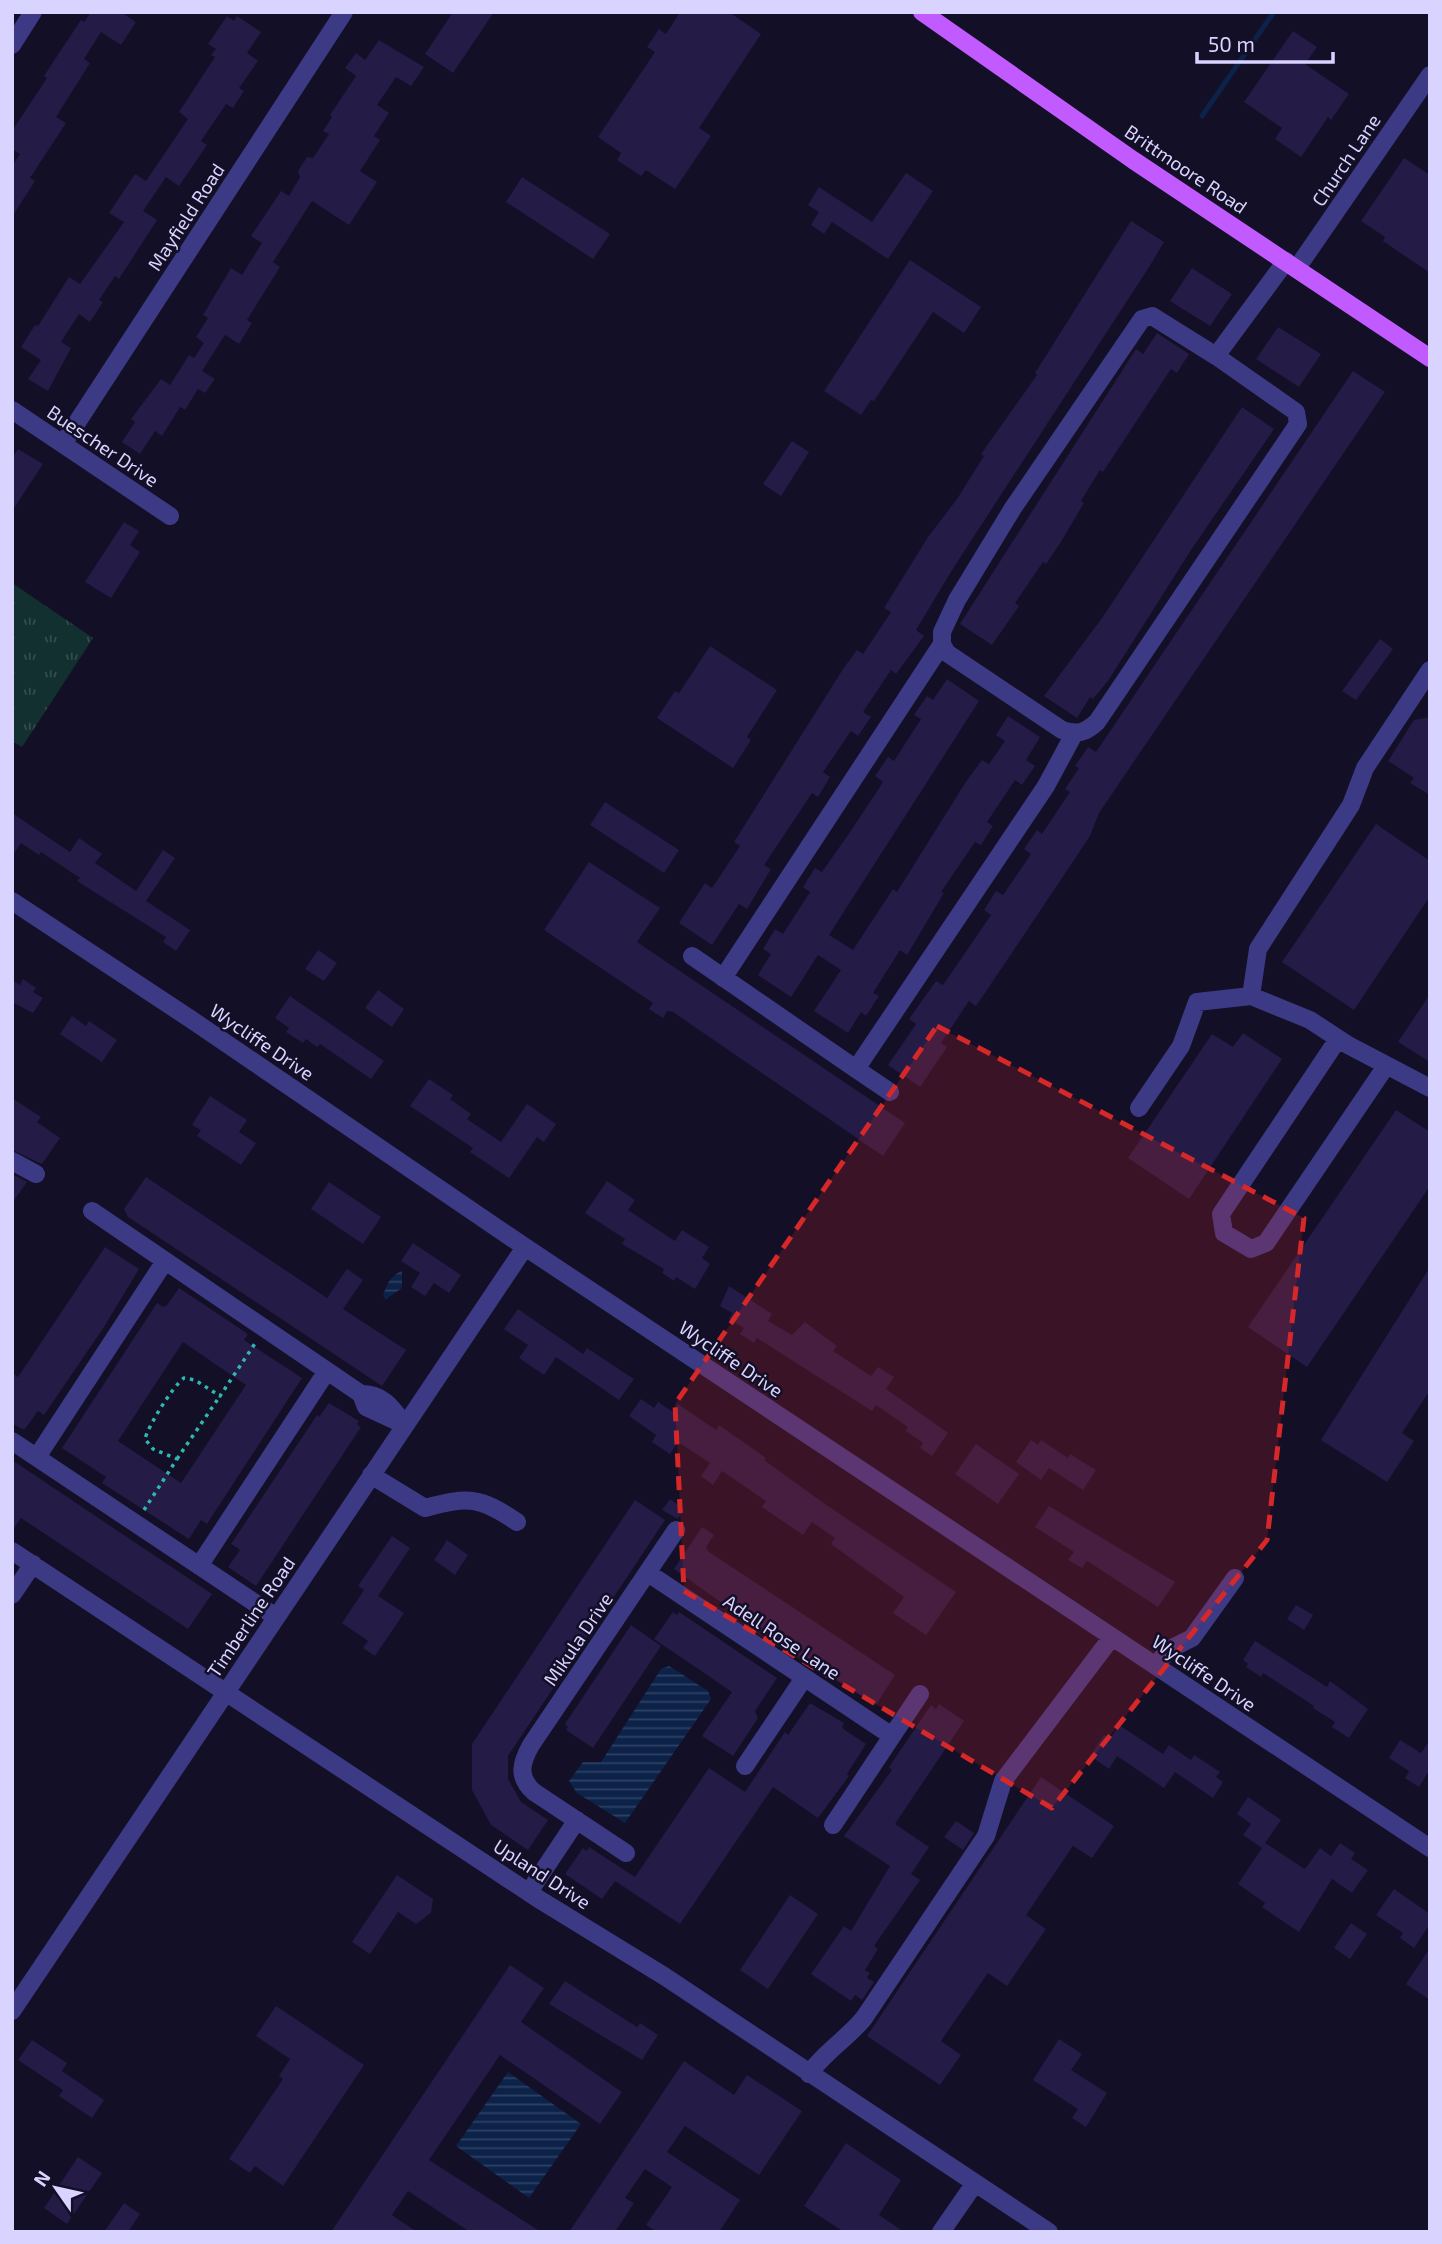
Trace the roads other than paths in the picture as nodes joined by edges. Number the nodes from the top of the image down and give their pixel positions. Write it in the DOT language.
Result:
graph roads {
  1 [pos="33,12"];
  2 [pos="344,12"];
  3 [pos="922,12"];
  4 [pos="12,45"];
  5 [pos="1430,75"];
  6 [pos="1291,265"];
  7 [pos="1216,356"];
  8 [pos="1430,358"];
  9 [pos="12,410"];
  10 [pos="63,444"];
  11 [pos="170,516"];
  12 [pos="942,644"];
  13 [pos="1430,670"];
  14 [pos="1074,734"];
  15 [pos="12,901"];
  16 [pos="692,956"];
  17 [pos="723,978"];
  18 [pos="1251,996"];
  19 [pos="1338,1039"];
  20 [pos="1386,1066"];
  21 [pos="856,1069"];
  22 [pos="1430,1088"];
  23 [pos="890,1092"];
  24 [pos="1139,1108"];
  25 [pos="12,1161"];
  26 [pos="36,1174"];
  27 [pos="92,1211"];
  28 [pos="524,1247"];
  29 [pos="165,1261"];
  30 [pos="327,1371"];
  31 [pos="405,1425"];
  32 [pos="12,1441"];
  33 [pos="37,1457"];
  34 [pos="371,1475"];
  35 [pos="517,1522"];
  36 [pos="676,1530"];
  37 [pos="12,1551"];
  38 [pos="33,1564"];
  39 [pos="199,1566"];
  40 [pos="648,1573"];
  41 [pos="1235,1578"];
  42 [pos="12,1595"];
  43 [pos="276,1617"];
  44 [pos="1112,1637"];
  45 [pos="1156,1666"];
  46 [pos="804,1678"];
  47 [pos="225,1693"];
  48 [pos="920,1694"];
  49 [pos="892,1737"];
  50 [pos="745,1766"];
  51 [pos="576,1820"];
  52 [pos="833,1825"];
  53 [pos="1430,1848"];
  54 [pos="626,1853"];
  55 [pos="529,1892"];
  56 [pos="12,2011"];
  57 [pos="809,2074"];
  58 [pos="975,2183"];
  59 [pos="941,2232"];
  60 [pos="1049,2232"];
  1 -- 4 [label="street"];
  2 -- 10 [label="street, Mayfield Road"];
  3 -- 6 [label="main road, Brittmoore Road"];
  5 -- 6 [label="street, Church Lane"];
  6 -- 7 [label="street, Church Lane"];
  6 -- 8 [label="main road, Brittmoore Road"];
  7 -- 12 [label="street"];
  7 -- 14 [label="street"];
  9 -- 10 [label="street, Buescher Drive"];
  10 -- 11 [label="street, Buescher Drive"];
  12 -- 14 [label="street"];
  12 -- 17 [label="street"];
  13 -- 18 [label="street"];
  14 -- 21 [label="street"];
  15 -- 28 [label="street, Wycliffe Drive"];
  16 -- 17 [label="street"];
  17 -- 21 [label="street"];
  18 -- 19 [label="street"];
  18 -- 24 [label="street"];
  19 -- 20 [label="street"];
  19 -- 20 [label="street"];
  20 -- 22 [label="street"];
  21 -- 23 [label="street"];
  25 -- 26 [label="street"];
  27 -- 29 [label="street"];
  28 -- 31 [label="street, Timberline Road"];
  28 -- 44 [label="street, Wycliffe Drive"];
  29 -- 30 [label="street"];
  29 -- 33 [label="street"];
  30 -- 31 [label="street"];
  30 -- 39 [label="street"];
  31 -- 34 [label="street, Timberline Road"];
  32 -- 33 [label="street"];
  33 -- 39 [label="street"];
  34 -- 35 [label="street"];
  34 -- 43 [label="street, Timberline Road"];
  36 -- 40 [label="street, Mikula Drive"];
  37 -- 38 [label="street, Upland Drive"];
  38 -- 42 [label="street"];
  38 -- 47 [label="street, Upland Drive"];
  39 -- 43 [label="street"];
  40 -- 46 [label="street, Adell Rose Lane"];
  40 -- 51 [label="street, Mikula Drive"];
  41 -- 45 [label="street"];
  43 -- 47 [label="street, Timberline Road"];
  44 -- 45 [label="street, Wycliffe Drive"];
  44 -- 57 [label="street"];
  45 -- 53 [label="street, Wycliffe Drive"];
  46 -- 49 [label="street, Adell Rose Lane"];
  46 -- 50 [label="street"];
  47 -- 55 [label="street, Upland Drive"];
  47 -- 56 [label="street, Timberline Road"];
  48 -- 49 [label="street"];
  49 -- 52 [label="street"];
  51 -- 54 [label="street"];
  51 -- 55 [label="street"];
  55 -- 57 [label="street, Upland Drive"];
  57 -- 58 [label="street, Upland Drive"];
  58 -- 59 [label="street"];
  58 -- 60 [label="street, Upland Drive"];
}
